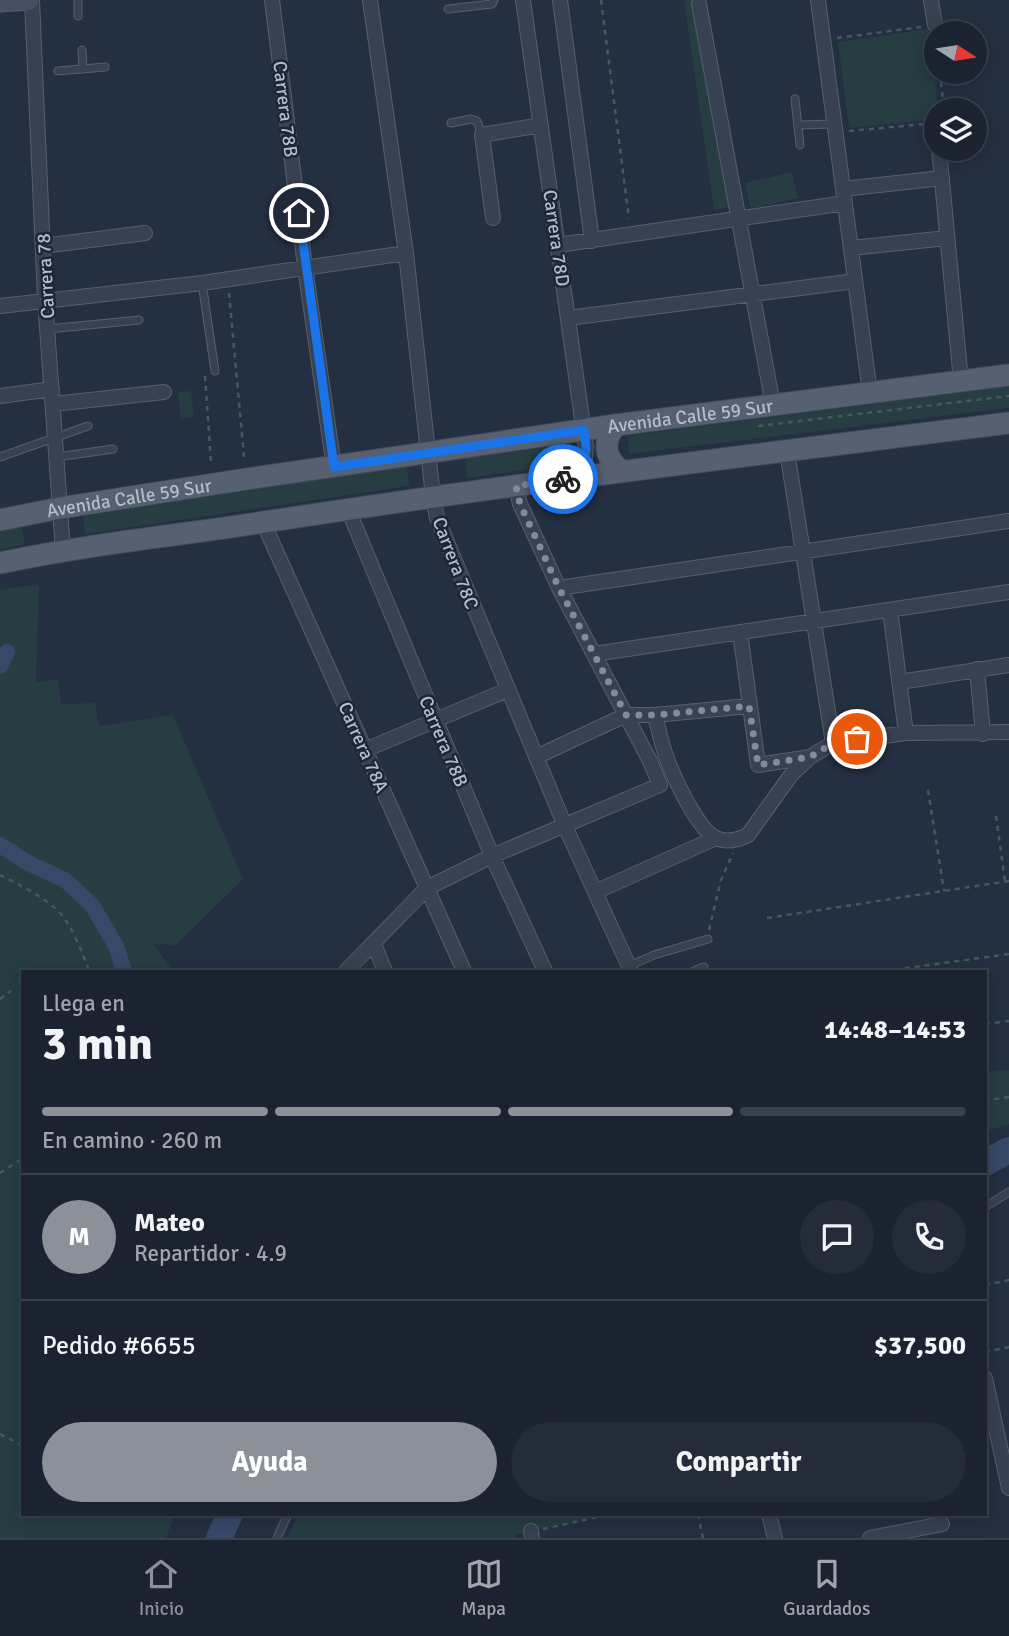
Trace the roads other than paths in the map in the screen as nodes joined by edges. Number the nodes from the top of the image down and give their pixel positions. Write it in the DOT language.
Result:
graph roads {
  1 [pos="30,0"];
  2 [pos="78,0"];
  3 [pos="272,0"];
  4 [pos="370,0"];
  5 [pos="494,0"];
  6 [pos="523,0"];
  7 [pos="560,0"];
  8 [pos="818,0"];
  9 [pos="931,0"];
  10 [pos="0,2"];
  11 [pos="699,4"];
  12 [pos="448,9"];
  13 [pos="78,16"];
  14 [pos="934,21"];
  15 [pos="82,50"];
  16 [pos="105,66"];
  17 [pos="83,69"];
  18 [pos="58,71"];
  19 [pos="795,99"];
  20 [pos="451,123"];
  21 [pos="541,125"];
  22 [pos="798,125"];
  23 [pos="835,128"];
  24 [pos="482,135"];
  25 [pos="800,145"];
  26 [pos="940,161"];
  27 [pos="942,178"];
  28 [pos="844,196"];
  29 [pos="493,218"];
  30 [pos="739,219"];
  31 [pos="145,233"];
  32 [pos="947,238"];
  33 [pos="592,241"];
  34 [pos="558,245"];
  35 [pos="43,246"];
  36 [pos="851,248"];
  37 [pos="406,253"];
  38 [pos="305,267"];
  39 [pos="855,281"];
  40 [pos="203,288"];
  41 [pos="753,295"];
  42 [pos="46,299"];
  43 [pos="0,306"];
  44 [pos="568,318"];
  45 [pos="139,320"];
  46 [pos="48,329"];
  47 [pos="215,371"];
  48 [pos="1009,375"];
  49 [pos="961,381"];
  50 [pos="164,392"];
  51 [pos="870,393"];
  52 [pos="0,396"];
  53 [pos="52,397"];
  54 [pos="773,405"];
  55 [pos="1009,423"];
  56 [pos="616,425"];
  57 [pos="88,426"];
  58 [pos="584,430"];
  59 [pos="55,438"];
  60 [pos="113,449"];
  61 [pos="787,451"];
  62 [pos="428,453"];
  63 [pos="0,457"];
  64 [pos="57,457"];
  65 [pos="334,467"];
  66 [pos="622,471"];
  67 [pos="583,477"];
  68 [pos="516,486"];
  69 [pos="433,497"];
  70 [pos="60,508"];
  71 [pos="348,509"];
  72 [pos="0,520"];
  73 [pos="1009,521"];
  74 [pos="263,522"];
  75 [pos="63,551"];
  76 [pos="803,551"];
  77 [pos="0,564"];
  78 [pos="559,588"];
  79 [pos="1009,592"];
  80 [pos="890,610"];
  81 [pos="815,621"];
  82 [pos="740,632"];
  83 [pos="594,654"];
  84 [pos="1009,665"];
  85 [pos="977,669"];
  86 [pos="900,682"];
  87 [pos="507,690"];
  88 [pos="749,706"];
  89 [pos="626,715"];
  90 [pos="655,715"];
  91 [pos="436,721"];
  92 [pos="1009,732"];
  93 [pos="906,733"];
  94 [pos="983,734"];
  95 [pos="833,743"];
  96 [pos="365,750"];
  97 [pos="665,754"];
  98 [pos="536,757"];
  99 [pos="810,757"];
  100 [pos="650,761"];
  101 [pos="565,826"];
  102 [pos="716,838"];
  103 [pos="492,856"];
  104 [pos="427,888"];
  105 [pos="595,892"];
  106 [pos="708,939"];
  107 [pos="374,944"];
  108 [pos="705,967"];
  109 [pos="630,969"];
  110 [pos="347,970"];
  111 [pos="385,970"];
  112 [pos="464,970"];
  113 [pos="545,970"];
  114 [pos="697,970"];
  115 [pos="1009,1192"];
  116 [pos="987,1206"];
  117 [pos="987,1384"];
  118 [pos="1004,1437"];
  119 [pos="1009,1488"];
  120 [pos="287,1516"];
  121 [pos="770,1516"];
  122 [pos="942,1524"];
  123 [pos="276,1538"];
  124 [pos="775,1538"];
  125 [pos="870,1538"];
  1 -- 10 [label="main road"];
  1 -- 35 [label="street, Carrera 78"];
  2 -- 13 [label="lane"];
  3 -- 38 [label="street, Carrera 78B"];
  4 -- 37 [label="street, Carrera 78C"];
  5 -- 12 [label="lane"];
  6 -- 21 [label="street, Carrera 78D"];
  7 -- 33 [label="street"];
  8 -- 23 [label="street"];
  9 -- 14 [label="street"];
  11 -- 30 [label="street"];
  15 -- 17 [label="lane"];
  16 -- 17 [label="lane"];
  17 -- 18 [label="lane"];
  19 -- 22 [label="lane"];
  20 -- 24 [label="lane"];
  21 -- 24 [label="street"];
  21 -- 34 [label="street, Carrera 78D"];
  22 -- 23 [label="lane"];
  22 -- 25 [label="lane"];
  23 -- 28 [label="street"];
  24 -- 29 [label="street"];
  26 -- 27 [label="street"];
  27 -- 28 [label="street"];
  27 -- 32 [label="street"];
  28 -- 30 [label="street"];
  28 -- 36 [label="street"];
  30 -- 33 [label="street"];
  30 -- 41 [label="street"];
  31 -- 35 [label="street"];
  32 -- 36 [label="street"];
  32 -- 49 [label="street"];
  33 -- 34 [label="street"];
  34 -- 44 [label="street, Carrera 78D"];
  35 -- 42 [label="street, Carrera 78"];
  36 -- 39 [label="street"];
  37 -- 38 [label="street"];
  37 -- 62 [label="street, Carrera 78C"];
  38 -- 40 [label="street"];
  38 -- 65 [label="street, Carrera 78B"];
  39 -- 41 [label="street"];
  39 -- 51 [label="street"];
  40 -- 42 [label="street"];
  40 -- 47 [label="lane"];
  41 -- 44 [label="street"];
  41 -- 54 [label="street"];
  42 -- 43 [label="street"];
  42 -- 46 [label="street, Carrera 78"];
  44 -- 58 [label="street, Carrera 78D"];
  45 -- 46 [label="lane"];
  46 -- 53 [label="street, Carrera 78"];
  48 -- 49 [label="main road, Avenida Calle 59 Sur"];
  49 -- 51 [label="main road, Avenida Calle 59 Sur"];
  50 -- 53 [label="street"];
  51 -- 54 [label="main road, Avenida Calle 59 Sur"];
  52 -- 53 [label="street"];
  53 -- 59 [label="street, Carrera 78"];
  54 -- 56 [label="main road, Avenida Calle 59 Sur"];
  55 -- 61 [label="main road"];
  56 -- 58 [label="main road, Avenida Calle 59 Sur"];
  56 -- 66 [label="main road"];
  57 -- 59 [label="lane"];
  58 -- 62 [label="main road, Avenida Calle 59 Sur"];
  58 -- 67 [label="street, Carrera 78D"];
  59 -- 63 [label="lane"];
  59 -- 64 [label="street, Carrera 78"];
  60 -- 64 [label="lane"];
  61 -- 66 [label="main road"];
  61 -- 76 [label="street"];
  62 -- 65 [label="main road, Avenida Calle 59 Sur"];
  62 -- 69 [label="street, Carrera 78C"];
  64 -- 70 [label="street, Carrera 78"];
  65 -- 70 [label="main road, Avenida Calle 59 Sur"];
  66 -- 67 [label="main road"];
  67 -- 68 [label="main road"];
  68 -- 69 [label="main road"];
  68 -- 78 [label="street"];
  69 -- 71 [label="main road"];
  69 -- 87 [label="street, Carrera 78C"];
  70 -- 72 [label="main road, Avenida Calle 59 Sur"];
  70 -- 75 [label="street, Carrera 78"];
  71 -- 74 [label="main road"];
  71 -- 91 [label="street, Carrera 78B"];
  73 -- 76 [label="street"];
  74 -- 75 [label="main road"];
  74 -- 96 [label="street, Carrera 78A"];
  75 -- 77 [label="main road"];
  76 -- 78 [label="street"];
  76 -- 81 [label="street"];
  78 -- 83 [label="street"];
  79 -- 80 [label="street"];
  80 -- 81 [label="street"];
  80 -- 86 [label="street"];
  81 -- 82 [label="street"];
  81 -- 95 [label="street"];
  82 -- 83 [label="street"];
  82 -- 88 [label="street"];
  83 -- 89 [label="street"];
  84 -- 85 [label="street"];
  85 -- 86 [label="street"];
  85 -- 94 [label="street"];
  86 -- 93 [label="street"];
  87 -- 91 [label="street"];
  87 -- 98 [label="street, Carrera 78C"];
  88 -- 90 [label="street"];
  88 -- 99 [label="street"];
  89 -- 90 [label="street"];
  89 -- 98 [label="street"];
  89 -- 100 [label="street"];
  90 -- 97 [label="street"];
  91 -- 96 [label="street"];
  91 -- 103 [label="street, Carrera 78B"];
  92 -- 94 [label="street"];
  93 -- 94 [label="street"];
  93 -- 95 [label="street"];
  95 -- 99 [label="street"];
  96 -- 104 [label="street, Carrera 78A"];
  97 -- 100 [label="street"];
  97 -- 102 [label="street"];
  98 -- 101 [label="street, Carrera 78C"];
  99 -- 102 [label="street"];
  100 -- 101 [label="street"];
  101 -- 103 [label="street"];
  101 -- 105 [label="street, Carrera 78C"];
  102 -- 105 [label="street"];
  103 -- 104 [label="street"];
  103 -- 113 [label="street, Carrera 78B"];
  104 -- 107 [label="street"];
  104 -- 112 [label="street, Carrera 78A"];
  105 -- 109 [label="street, Carrera 78C"];
  106 -- 109 [label="lane"];
  107 -- 110 [label="street"];
  107 -- 111 [label="street"];
  108 -- 114 [label="lane"];
  115 -- 116 [label="lane"];
  117 -- 118 [label="street"];
  118 -- 119 [label="street"];
  120 -- 123 [label="lane"];
  121 -- 124 [label="street"];
  122 -- 125 [label="street"];
}
